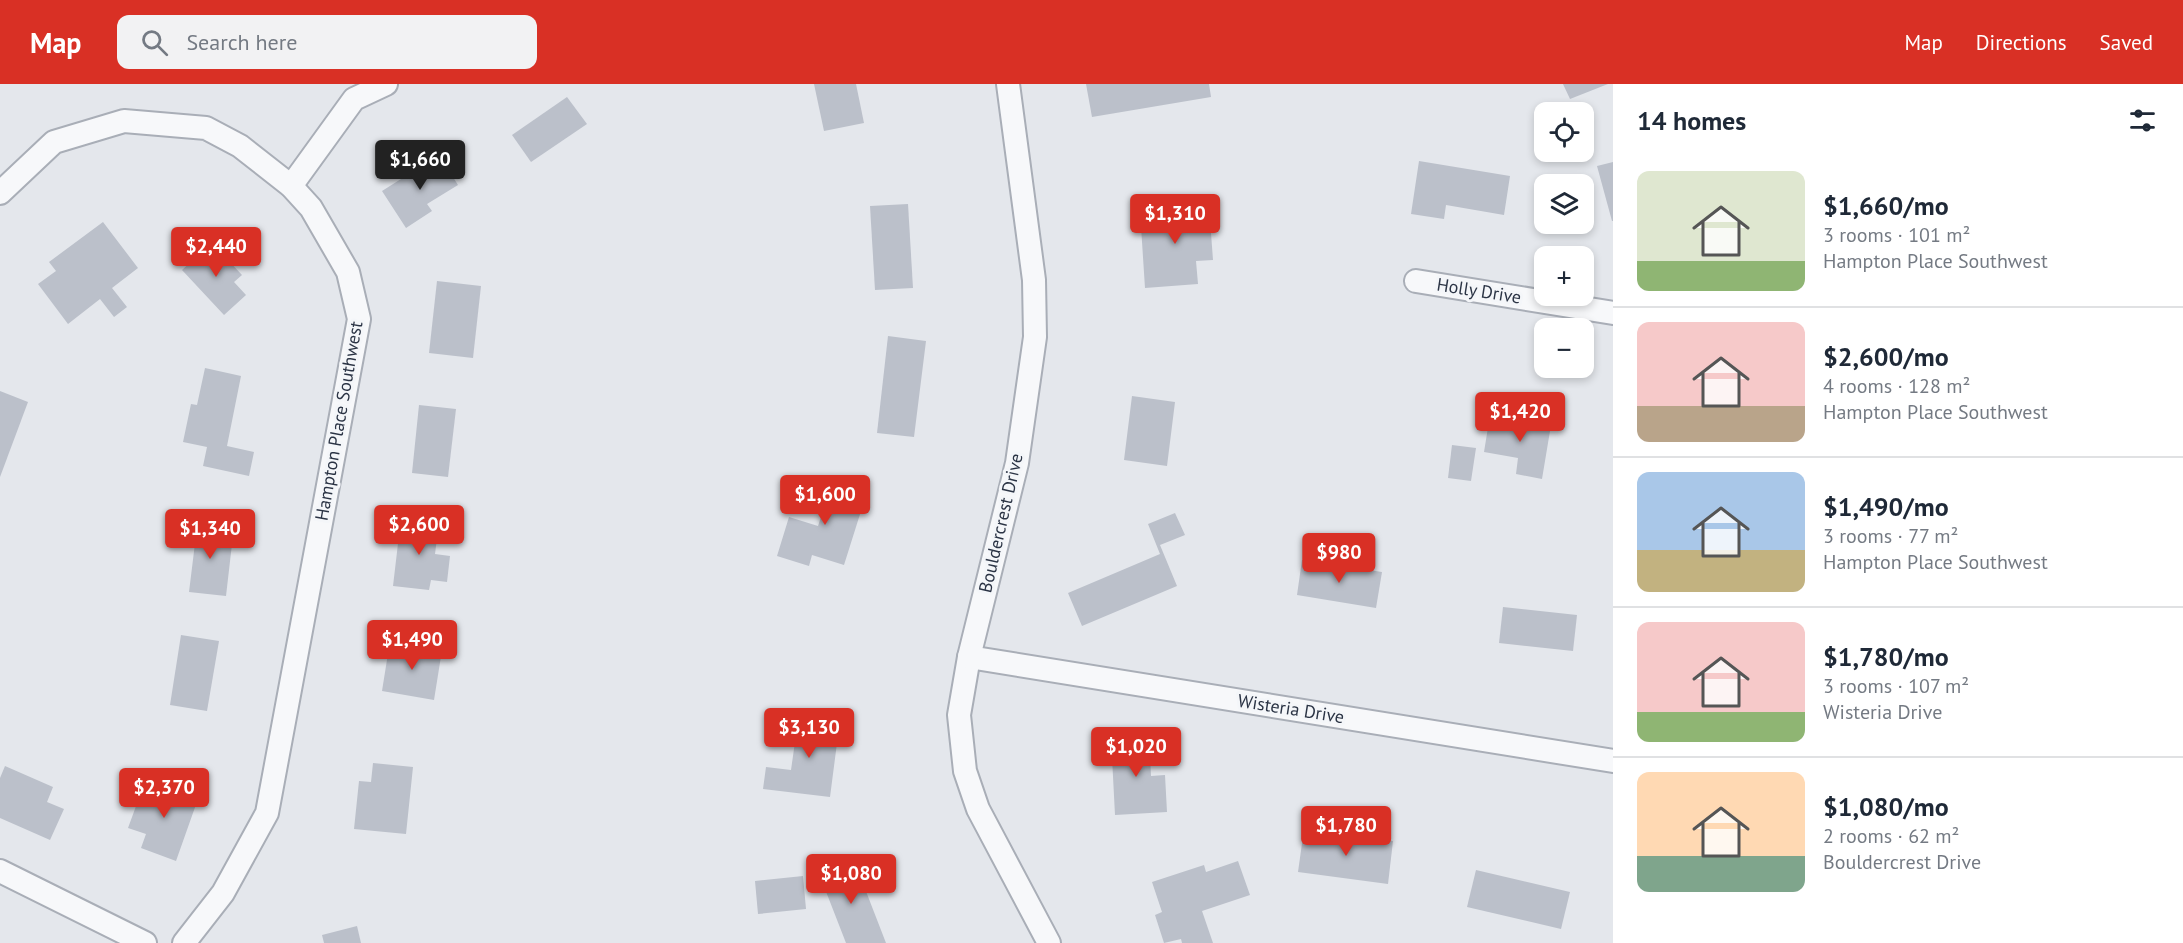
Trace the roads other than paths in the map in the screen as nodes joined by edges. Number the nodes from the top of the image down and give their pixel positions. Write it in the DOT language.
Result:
graph roads {
  1 [pos="386,84"];
  2 [pos="1008,84"];
  3 [pos="291,186"];
  4 [pos="0,193"];
  5 [pos="1416,281"];
  6 [pos="1613,313"];
  7 [pos="969,657"];
  8 [pos="1613,761"];
  9 [pos="0,871"];
  10 [pos="145,943"];
  11 [pos="184,943"];
  12 [pos="1049,943"];
  1 -- 3 [label="street"];
  2 -- 7 [label="street, Bouldercrest Drive"];
  3 -- 4 [label="street, Hampton Place Southwest"];
  3 -- 11 [label="street, Hampton Place Southwest"];
  5 -- 6 [label="street, Holly Drive"];
  7 -- 8 [label="street, Wisteria Drive"];
  7 -- 12 [label="street, Bouldercrest Drive"];
  9 -- 10 [label="street"];
}
